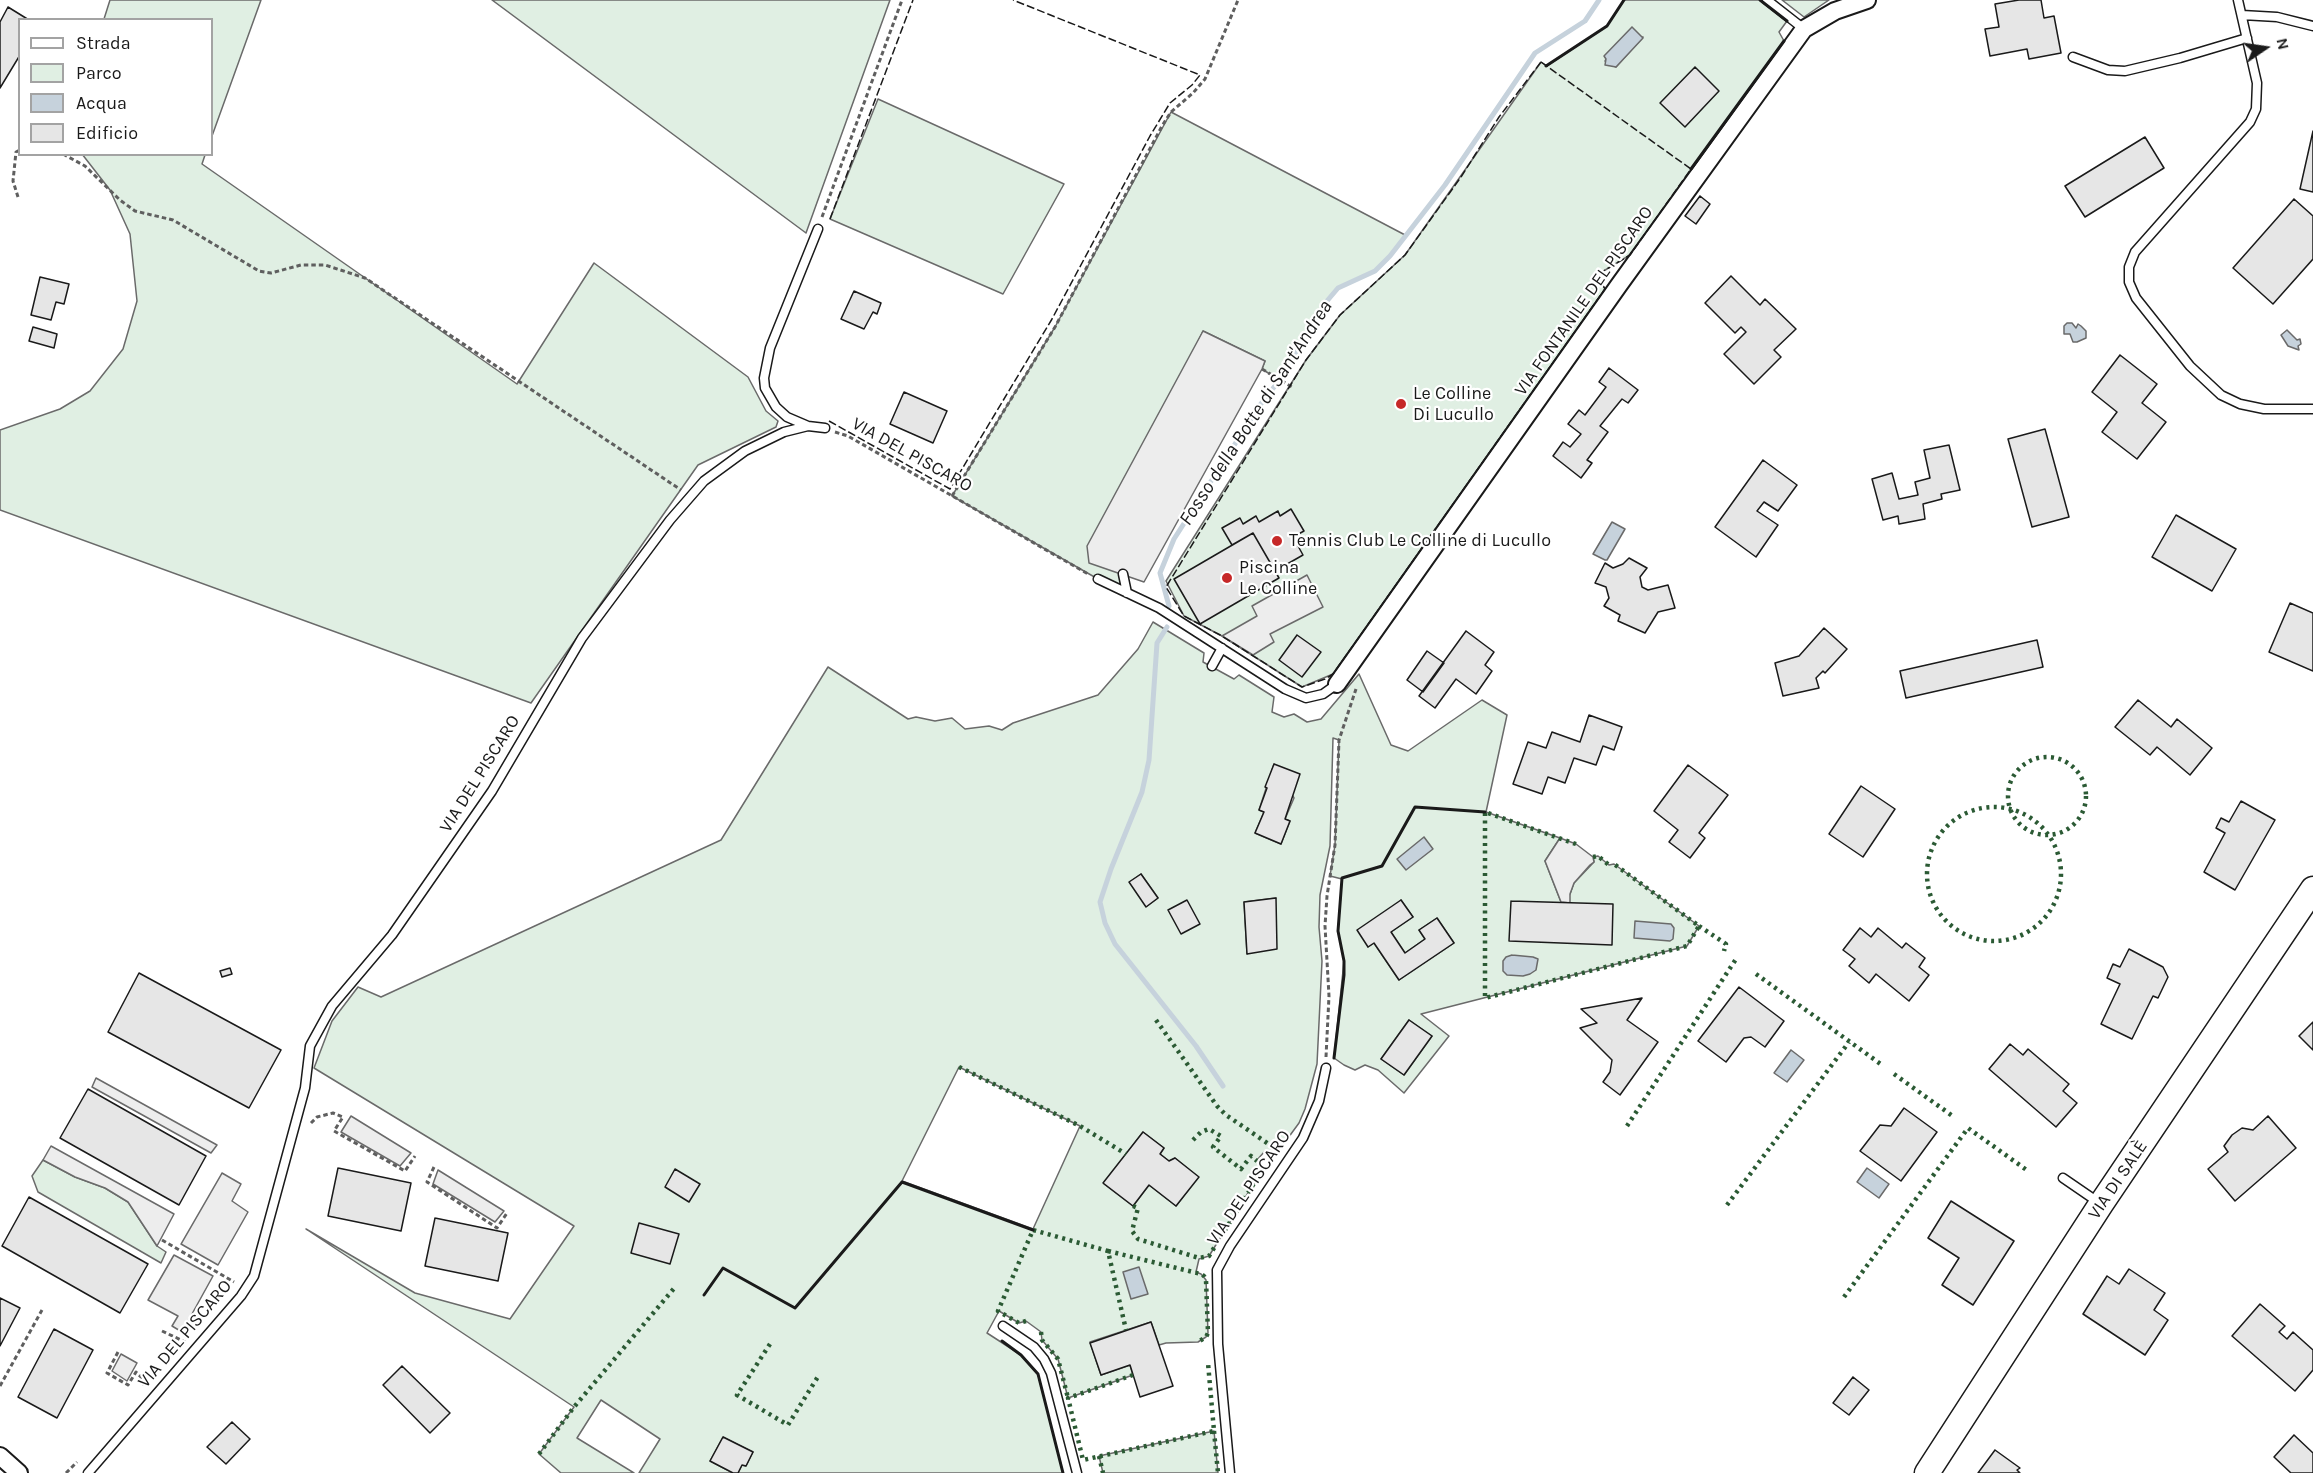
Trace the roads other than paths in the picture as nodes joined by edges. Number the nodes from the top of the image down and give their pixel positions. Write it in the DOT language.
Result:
graph roads {
  1 [pos="1767,0"];
  2 [pos="1867,0"];
  3 [pos="2238,0"];
  4 [pos="2242,15"];
  5 [pos="2313,26"];
  6 [pos="1804,29"];
  7 [pos="2247,38"];
  8 [pos="2073,57"];
  9 [pos="818,230"];
  10 [pos="2313,409"];
  11 [pos="808,426"];
  12 [pos="825,428"];
  13 [pos="1123,574"];
  14 [pos="1098,579"];
  15 [pos="1127,593"];
  16 [pos="1222,648"];
  17 [pos="1212,666"];
  18 [pos="1337,684"];
  19 [pos="2313,889"];
  20 [pos="1326,1068"];
  21 [pos="2063,1178"];
  22 [pos="2101,1204"];
  23 [pos="1003,1326"];
  24 [pos="0,1456"];
  25 [pos="19,1473"];
  26 [pos="88,1473"];
  27 [pos="1077,1473"];
  28 [pos="1230,1473"];
  29 [pos="1927,1473"];
  1 -- 6 [label="lane"];
  2 -- 6 [label="street, VIA FONTANILE DEL PISCARO"];
  3 -- 4 [label="lane"];
  4 -- 5 [label="lane"];
  4 -- 7 [label="lane"];
  6 -- 18 [label="street, VIA FONTANILE DEL PISCARO"];
  7 -- 8 [label="lane"];
  7 -- 10 [label="lane"];
  9 -- 11 [label="lane"];
  11 -- 12 [label="lane, VIA DEL PISCARO"];
  11 -- 26 [label="lane, VIA DEL PISCARO"];
  13 -- 15 [label="lane"];
  14 -- 15 [label="lane"];
  15 -- 16 [label="lane"];
  16 -- 17 [label="lane"];
  16 -- 18 [label="lane"];
  19 -- 22 [label="main road, VIA DI SALÈ"];
  20 -- 28 [label="lane, VIA DEL PISCARO"];
  21 -- 22 [label="lane"];
  22 -- 29 [label="main road, VIA DI SALÈ"];
  23 -- 27 [label="lane"];
  24 -- 25 [label="street"];
}
